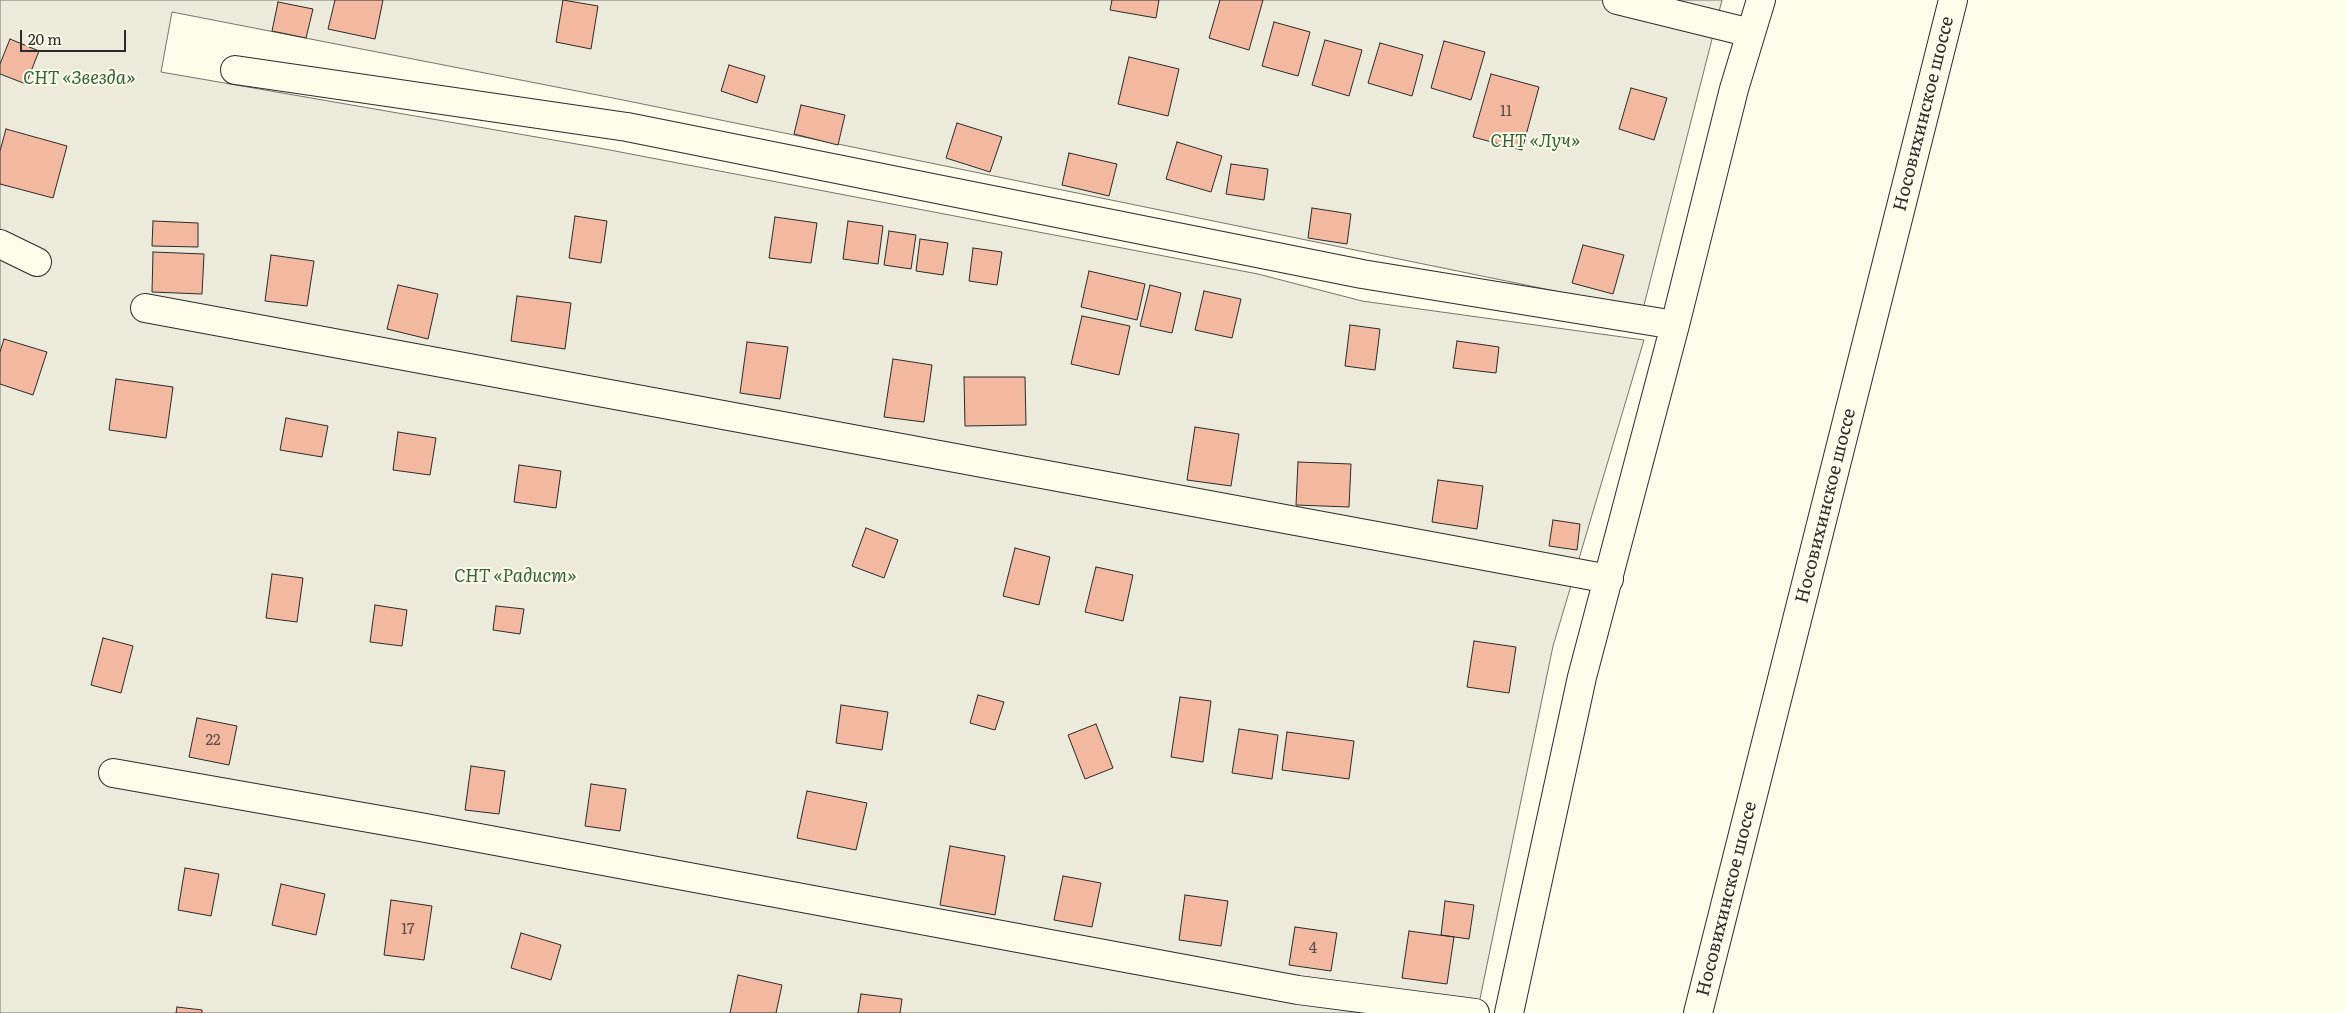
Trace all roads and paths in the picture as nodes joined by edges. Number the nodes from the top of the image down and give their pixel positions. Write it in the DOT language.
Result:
graph roads {
  1 [pos="1617,0"];
  2 [pos="1760,0"];
  3 [pos="1953,0"];
  4 [pos="1750,33"];
  5 [pos="235,70"];
  6 [pos="0,244"];
  7 [pos="37,262"];
  8 [pos="145,308"];
  9 [pos="1675,325"];
  10 [pos="1609,579"];
  11 [pos="113,773"];
  12 [pos="1475,1013"];
  13 [pos="1509,1013"];
  14 [pos="1698,1013"];
  1 -- 4 [label="main road"];
  2 -- 4 [label="main road"];
  3 -- 14 [label="main road, Носовихинское шоссе"];
  4 -- 9 [label="main road"];
  5 -- 9 [label="main road"];
  6 -- 7 [label="main road"];
  8 -- 10 [label="main road"];
  9 -- 10 [label="main road"];
  10 -- 13 [label="main road"];
  11 -- 12 [label="main road"];
}
